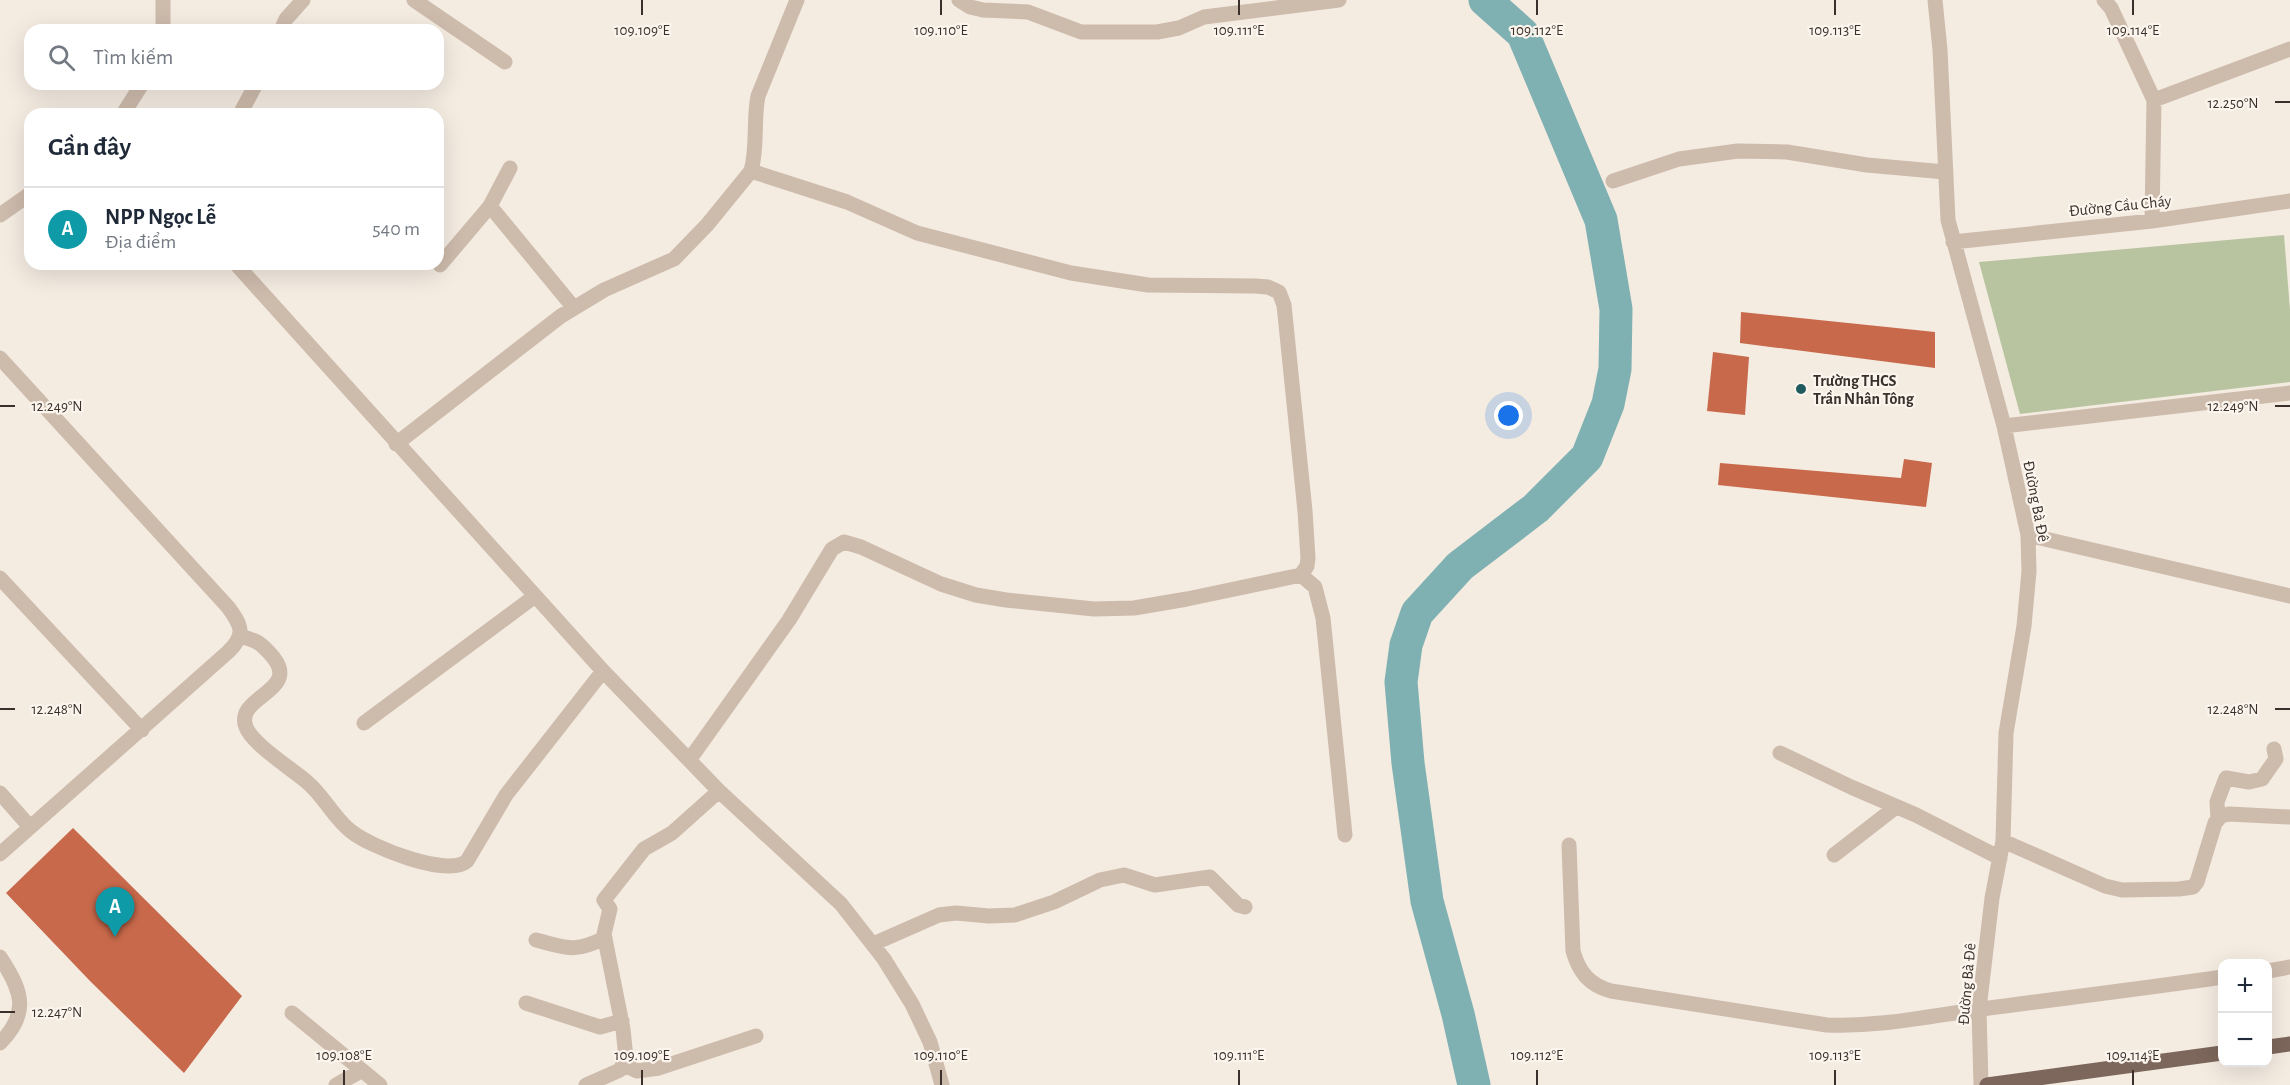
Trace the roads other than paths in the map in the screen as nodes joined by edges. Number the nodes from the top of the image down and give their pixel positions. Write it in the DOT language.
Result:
graph roads {
  1 [pos="164,0"];
  2 [pos="303,0"];
  3 [pos="414,0"];
  4 [pos="797,0"];
  5 [pos="960,0"];
  6 [pos="1339,0"];
  7 [pos="1935,0"];
  8 [pos="2104,0"];
  9 [pos="163,24"];
  10 [pos="284,24"];
  11 [pos="2290,49"];
  12 [pos="505,62"];
  13 [pos="138,90"];
  14 [pos="253,90"];
  15 [pos="2154,100"];
  16 [pos="127,108"];
  17 [pos="243,108"];
  18 [pos="510,168"];
  19 [pos="751,171"];
  20 [pos="1945,172"];
  21 [pos="1613,181"];
  22 [pos="24,198"];
  23 [pos="2290,201"];
  24 [pos="490,206"];
  25 [pos="0,214"];
  26 [pos="2152,221"];
  27 [pos="1953,242"];
  28 [pos="444,260"];
  29 [pos="241,270"];
  30 [pos="573,308"];
  31 [pos="0,358"];
  32 [pos="2290,393"];
  33 [pos="2004,426"];
  34 [pos="396,444"];
  35 [pos="2028,536"];
  36 [pos="1300,575"];
  37 [pos="0,578"];
  38 [pos="535,596"];
  39 [pos="2290,596"];
  40 [pos="240,636"];
  41 [pos="603,671"];
  42 [pos="364,723"];
  43 [pos="142,729"];
  44 [pos="2274,749"];
  45 [pos="1780,753"];
  46 [pos="690,759"];
  47 [pos="719,791"];
  48 [pos="0,793"];
  49 [pos="1896,807"];
  50 [pos="2290,817"];
  51 [pos="2218,819"];
  52 [pos="30,826"];
  53 [pos="1345,835"];
  54 [pos="2002,841"];
  55 [pos="1569,845"];
  56 [pos="0,854"];
  57 [pos="1834,855"];
  58 [pos="2000,858"];
  59 [pos="1245,907"];
  60 [pos="605,938"];
  61 [pos="536,940"];
  62 [pos="873,944"];
  63 [pos="0,957"];
  64 [pos="2290,968"];
  65 [pos="2272,970"];
  66 [pos="2218,978"];
  67 [pos="526,1003"];
  68 [pos="1979,1009"];
  69 [pos="292,1013"];
  70 [pos="622,1021"];
  71 [pos="756,1036"];
  72 [pos="0,1043"];
  73 [pos="2290,1044"];
  74 [pos="2272,1046"];
  75 [pos="2218,1054"];
  76 [pos="623,1064"];
  77 [pos="361,1071"];
  78 [pos="336,1085"];
  79 [pos="380,1085"];
  80 [pos="586,1085"];
  81 [pos="942,1085"];
  82 [pos="1981,1085"];
  83 [pos="1987,1085"];
  1 -- 9 [label="street"];
  2 -- 10 [label="street"];
  3 -- 12 [label="street"];
  4 -- 19 [label="street"];
  5 -- 6 [label="street"];
  7 -- 20 [label="street, Đường Bà Đê"];
  8 -- 15 [label="street"];
  11 -- 15 [label="street"];
  13 -- 16 [label="street"];
  14 -- 17 [label="street"];
  15 -- 26 [label="street"];
  18 -- 24 [label="street"];
  19 -- 30 [label="street"];
  19 -- 36 [label="street"];
  20 -- 21 [label="street"];
  20 -- 27 [label="street, Đường Bà Đê"];
  22 -- 25 [label="street"];
  23 -- 26 [label="street, Đường Cầu Cháy"];
  24 -- 28 [label="street"];
  24 -- 30 [label="street"];
  26 -- 27 [label="street, Đường Cầu Cháy"];
  27 -- 33 [label="street, Đường Bà Đê"];
  29 -- 34 [label="street"];
  30 -- 34 [label="street"];
  31 -- 40 [label="street"];
  32 -- 33 [label="street"];
  33 -- 35 [label="street, Đường Bà Đê"];
  34 -- 38 [label="street"];
  35 -- 39 [label="street"];
  35 -- 54 [label="street, Đường Bà Đê"];
  36 -- 46 [label="street"];
  36 -- 53 [label="street"];
  37 -- 43 [label="street"];
  38 -- 41 [label="street"];
  38 -- 42 [label="street"];
  40 -- 41 [label="street"];
  40 -- 43 [label="street"];
  41 -- 46 [label="street"];
  43 -- 52 [label="street"];
  44 -- 51 [label="street"];
  45 -- 49 [label="street"];
  46 -- 47 [label="street"];
  47 -- 60 [label="street"];
  47 -- 62 [label="street"];
  48 -- 52 [label="street"];
  49 -- 57 [label="street"];
  49 -- 58 [label="street"];
  50 -- 51 [label="street"];
  51 -- 54 [label="street"];
  52 -- 56 [label="street"];
  54 -- 58 [label="street, Đường Bà Đê"];
  55 -- 68 [label="street"];
  58 -- 68 [label="street, Đường Bà Đê"];
  59 -- 62 [label="street"];
  60 -- 61 [label="street"];
  60 -- 70 [label="street"];
  62 -- 81 [label="street"];
  63 -- 72 [label="street"];
  64 -- 65 [label="street"];
  66 -- 68 [label="street"];
  67 -- 70 [label="street"];
  68 -- 82 [label="street, Đường Bà Đê"];
  69 -- 77 [label="street"];
  70 -- 76 [label="street"];
  71 -- 76 [label="street"];
  73 -- 74 [label="main road"];
  75 -- 83 [label="main road"];
  76 -- 80 [label="street"];
  77 -- 78 [label="street"];
  77 -- 79 [label="street"];
}
